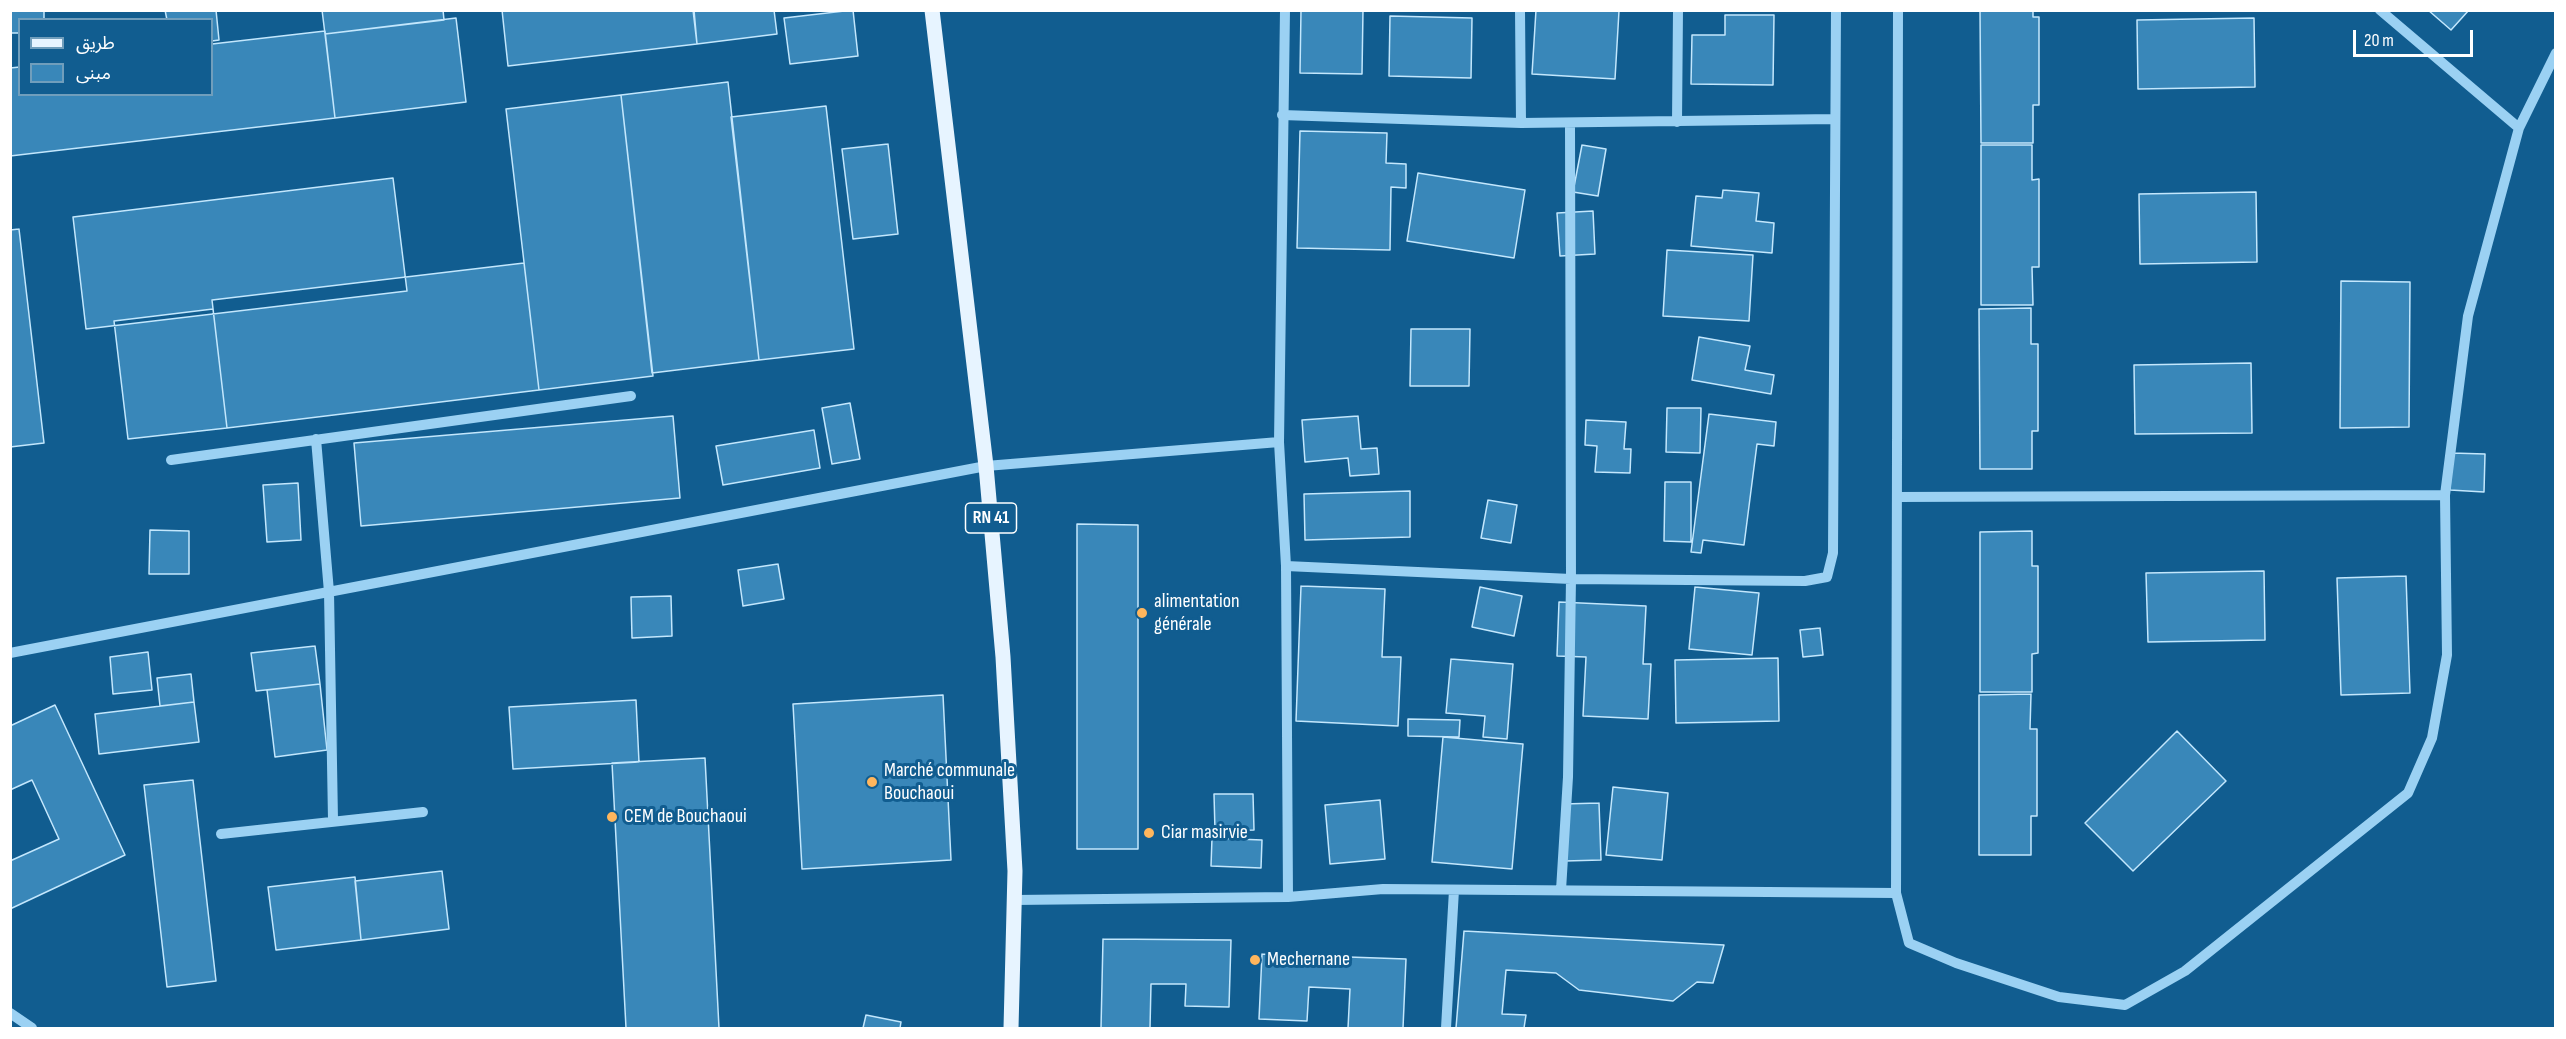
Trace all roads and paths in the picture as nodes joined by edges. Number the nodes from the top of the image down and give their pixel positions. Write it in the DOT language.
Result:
graph roads {
  1 [pos="932,10"];
  2 [pos="1285,10"];
  3 [pos="1520,10"];
  4 [pos="1678,10"];
  5 [pos="1836,10"];
  6 [pos="1898,10"];
  7 [pos="2379,10"];
  8 [pos="2556,53"];
  9 [pos="1282,115"];
  10 [pos="1835,119"];
  11 [pos="1677,122"];
  12 [pos="1521,123"];
  13 [pos="1570,123"];
  14 [pos="2519,128"];
  15 [pos="631,396"];
  16 [pos="316,439"];
  17 [pos="1279,442"];
  18 [pos="171,460"];
  19 [pos="986,466"];
  20 [pos="2445,495"];
  21 [pos="1897,497"];
  22 [pos="1286,566"];
  23 [pos="1570,579"];
  24 [pos="329,592"];
  25 [pos="10,653"];
  26 [pos="423,813"];
  27 [pos="333,820"];
  28 [pos="221,834"];
  29 [pos="1454,890"];
  30 [pos="1561,890"];
  31 [pos="1896,893"];
  32 [pos="1288,897"];
  33 [pos="1014,900"];
  34 [pos="10,1013"];
  35 [pos="32,1029"];
  36 [pos="1011,1029"];
  37 [pos="1446,1029"];
  1 -- 19 [label="main road, RN 41"];
  2 -- 9 [label="street"];
  3 -- 12 [label="street"];
  4 -- 11 [label="street"];
  5 -- 10 [label="street"];
  6 -- 21 [label="street"];
  7 -- 14 [label="street"];
  8 -- 14 [label="street"];
  9 -- 12 [label="street"];
  9 -- 17 [label="street"];
  10 -- 11 [label="street"];
  10 -- 23 [label="street"];
  11 -- 13 [label="street"];
  12 -- 13 [label="street"];
  13 -- 23 [label="street"];
  14 -- 20 [label="street"];
  15 -- 16 [label="street"];
  16 -- 18 [label="street"];
  16 -- 24 [label="street"];
  17 -- 19 [label="street"];
  17 -- 22 [label="street"];
  19 -- 24 [label="street"];
  19 -- 33 [label="main road, RN 41"];
  20 -- 21 [label="street"];
  20 -- 31 [label="street"];
  21 -- 31 [label="street"];
  22 -- 23 [label="street"];
  22 -- 32 [label="street"];
  23 -- 30 [label="street"];
  24 -- 25 [label="street"];
  24 -- 27 [label="street"];
  26 -- 27 [label="street"];
  27 -- 28 [label="street"];
  29 -- 30 [label="street"];
  29 -- 32 [label="street"];
  29 -- 37 [label="street"];
  30 -- 31 [label="street"];
  32 -- 33 [label="street"];
  33 -- 36 [label="main road, RN 41"];
  34 -- 35 [label="street"];
}
